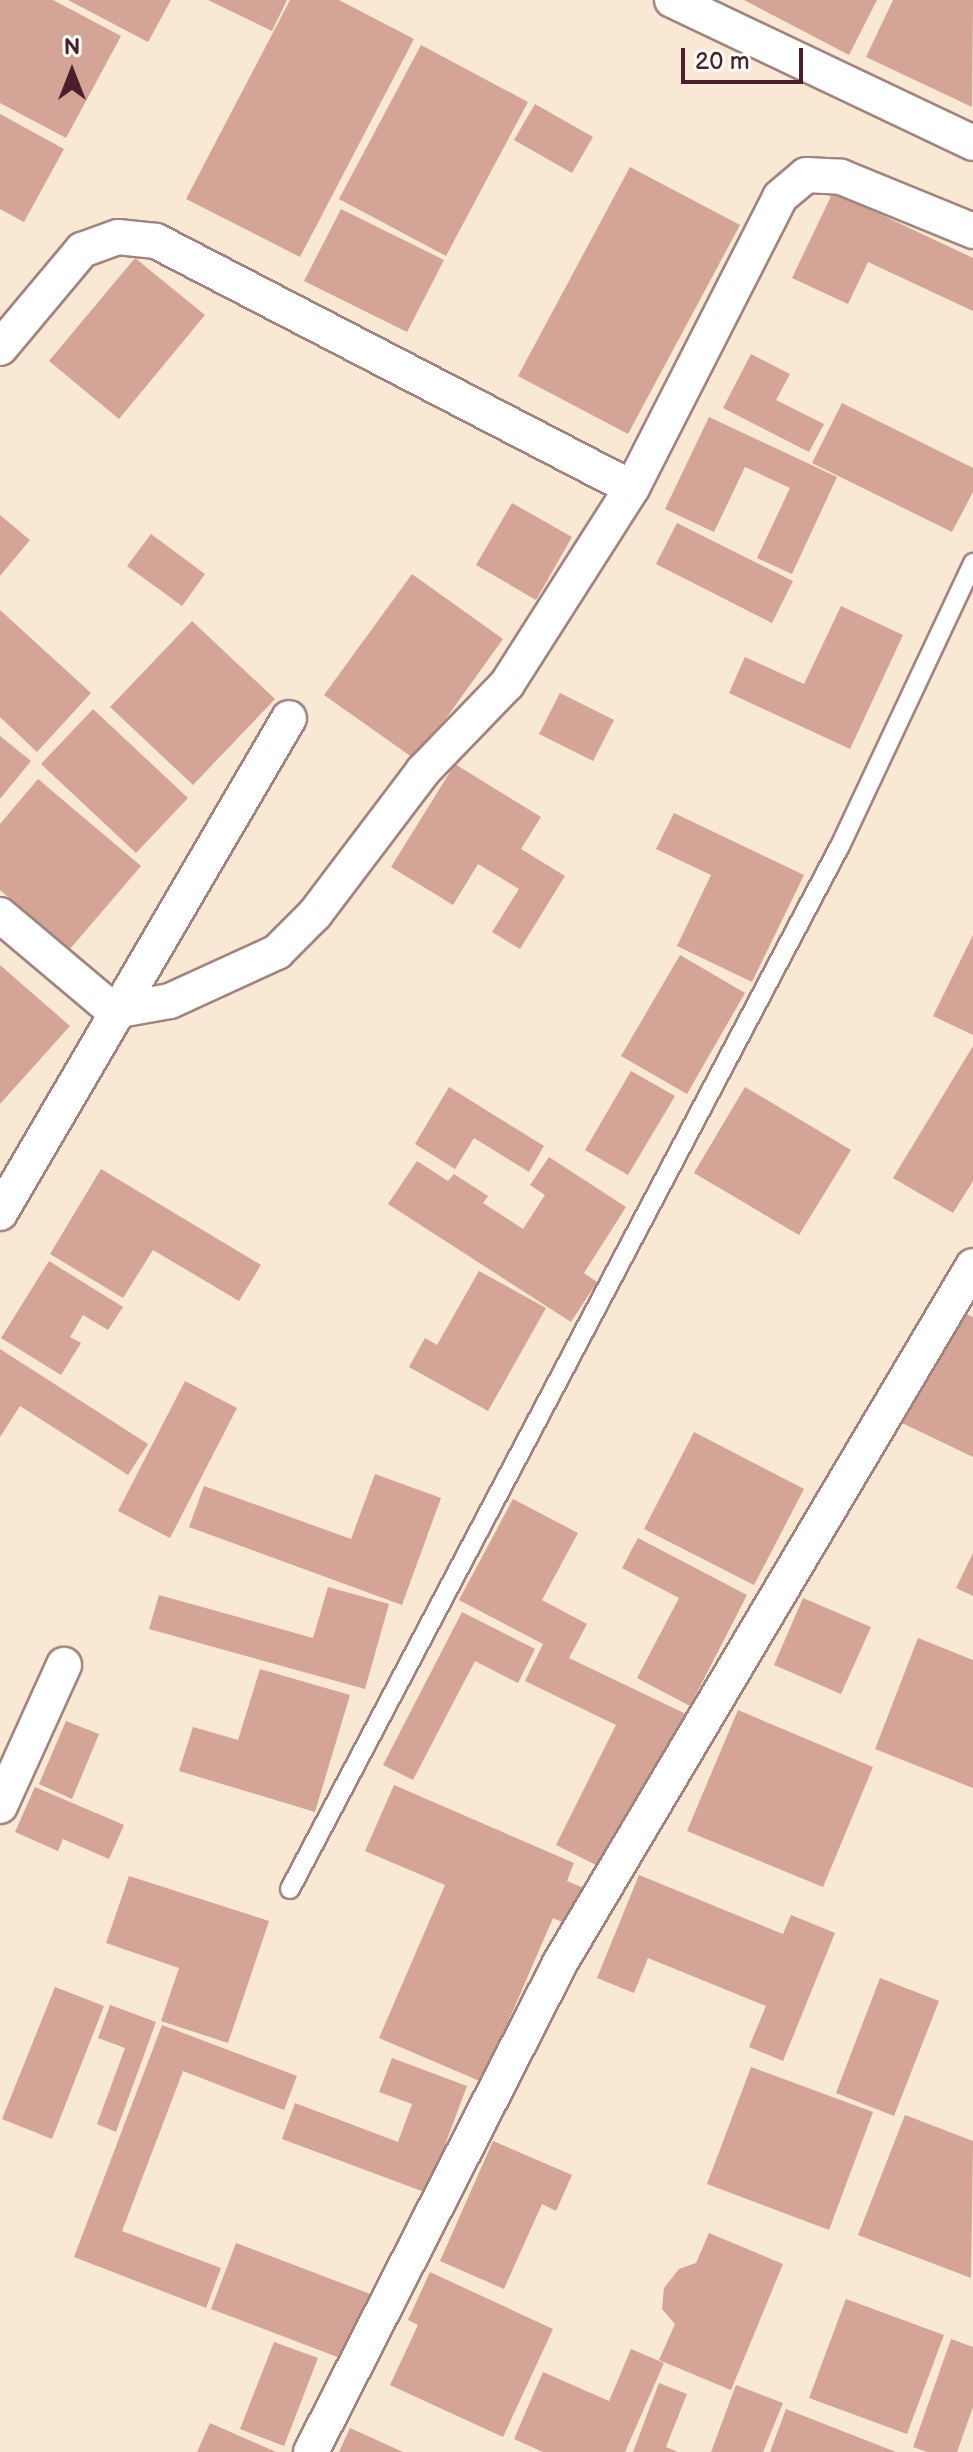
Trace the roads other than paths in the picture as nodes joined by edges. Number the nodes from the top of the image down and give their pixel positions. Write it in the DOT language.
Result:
graph roads {
  1 [pos="672,0"];
  2 [pos="973,143"];
  3 [pos="973,231"];
  4 [pos="0,348"];
  5 [pos="632,488"];
  6 [pos="973,563"];
  7 [pos="289,718"];
  8 [pos="0,915"];
  9 [pos="114,1011"];
  10 [pos="0,1213"];
  11 [pos="973,1266"];
  12 [pos="64,1665"];
  13 [pos="0,1806"];
  14 [pos="290,1889"];
  15 [pos="311,2452"];
  1 -- 2 [label="street"];
  3 -- 5 [label="street"];
  4 -- 5 [label="street"];
  5 -- 9 [label="street"];
  6 -- 14 [label="lane"];
  7 -- 9 [label="street"];
  8 -- 9 [label="street"];
  9 -- 10 [label="street"];
  11 -- 15 [label="street"];
  12 -- 13 [label="street"];
}
